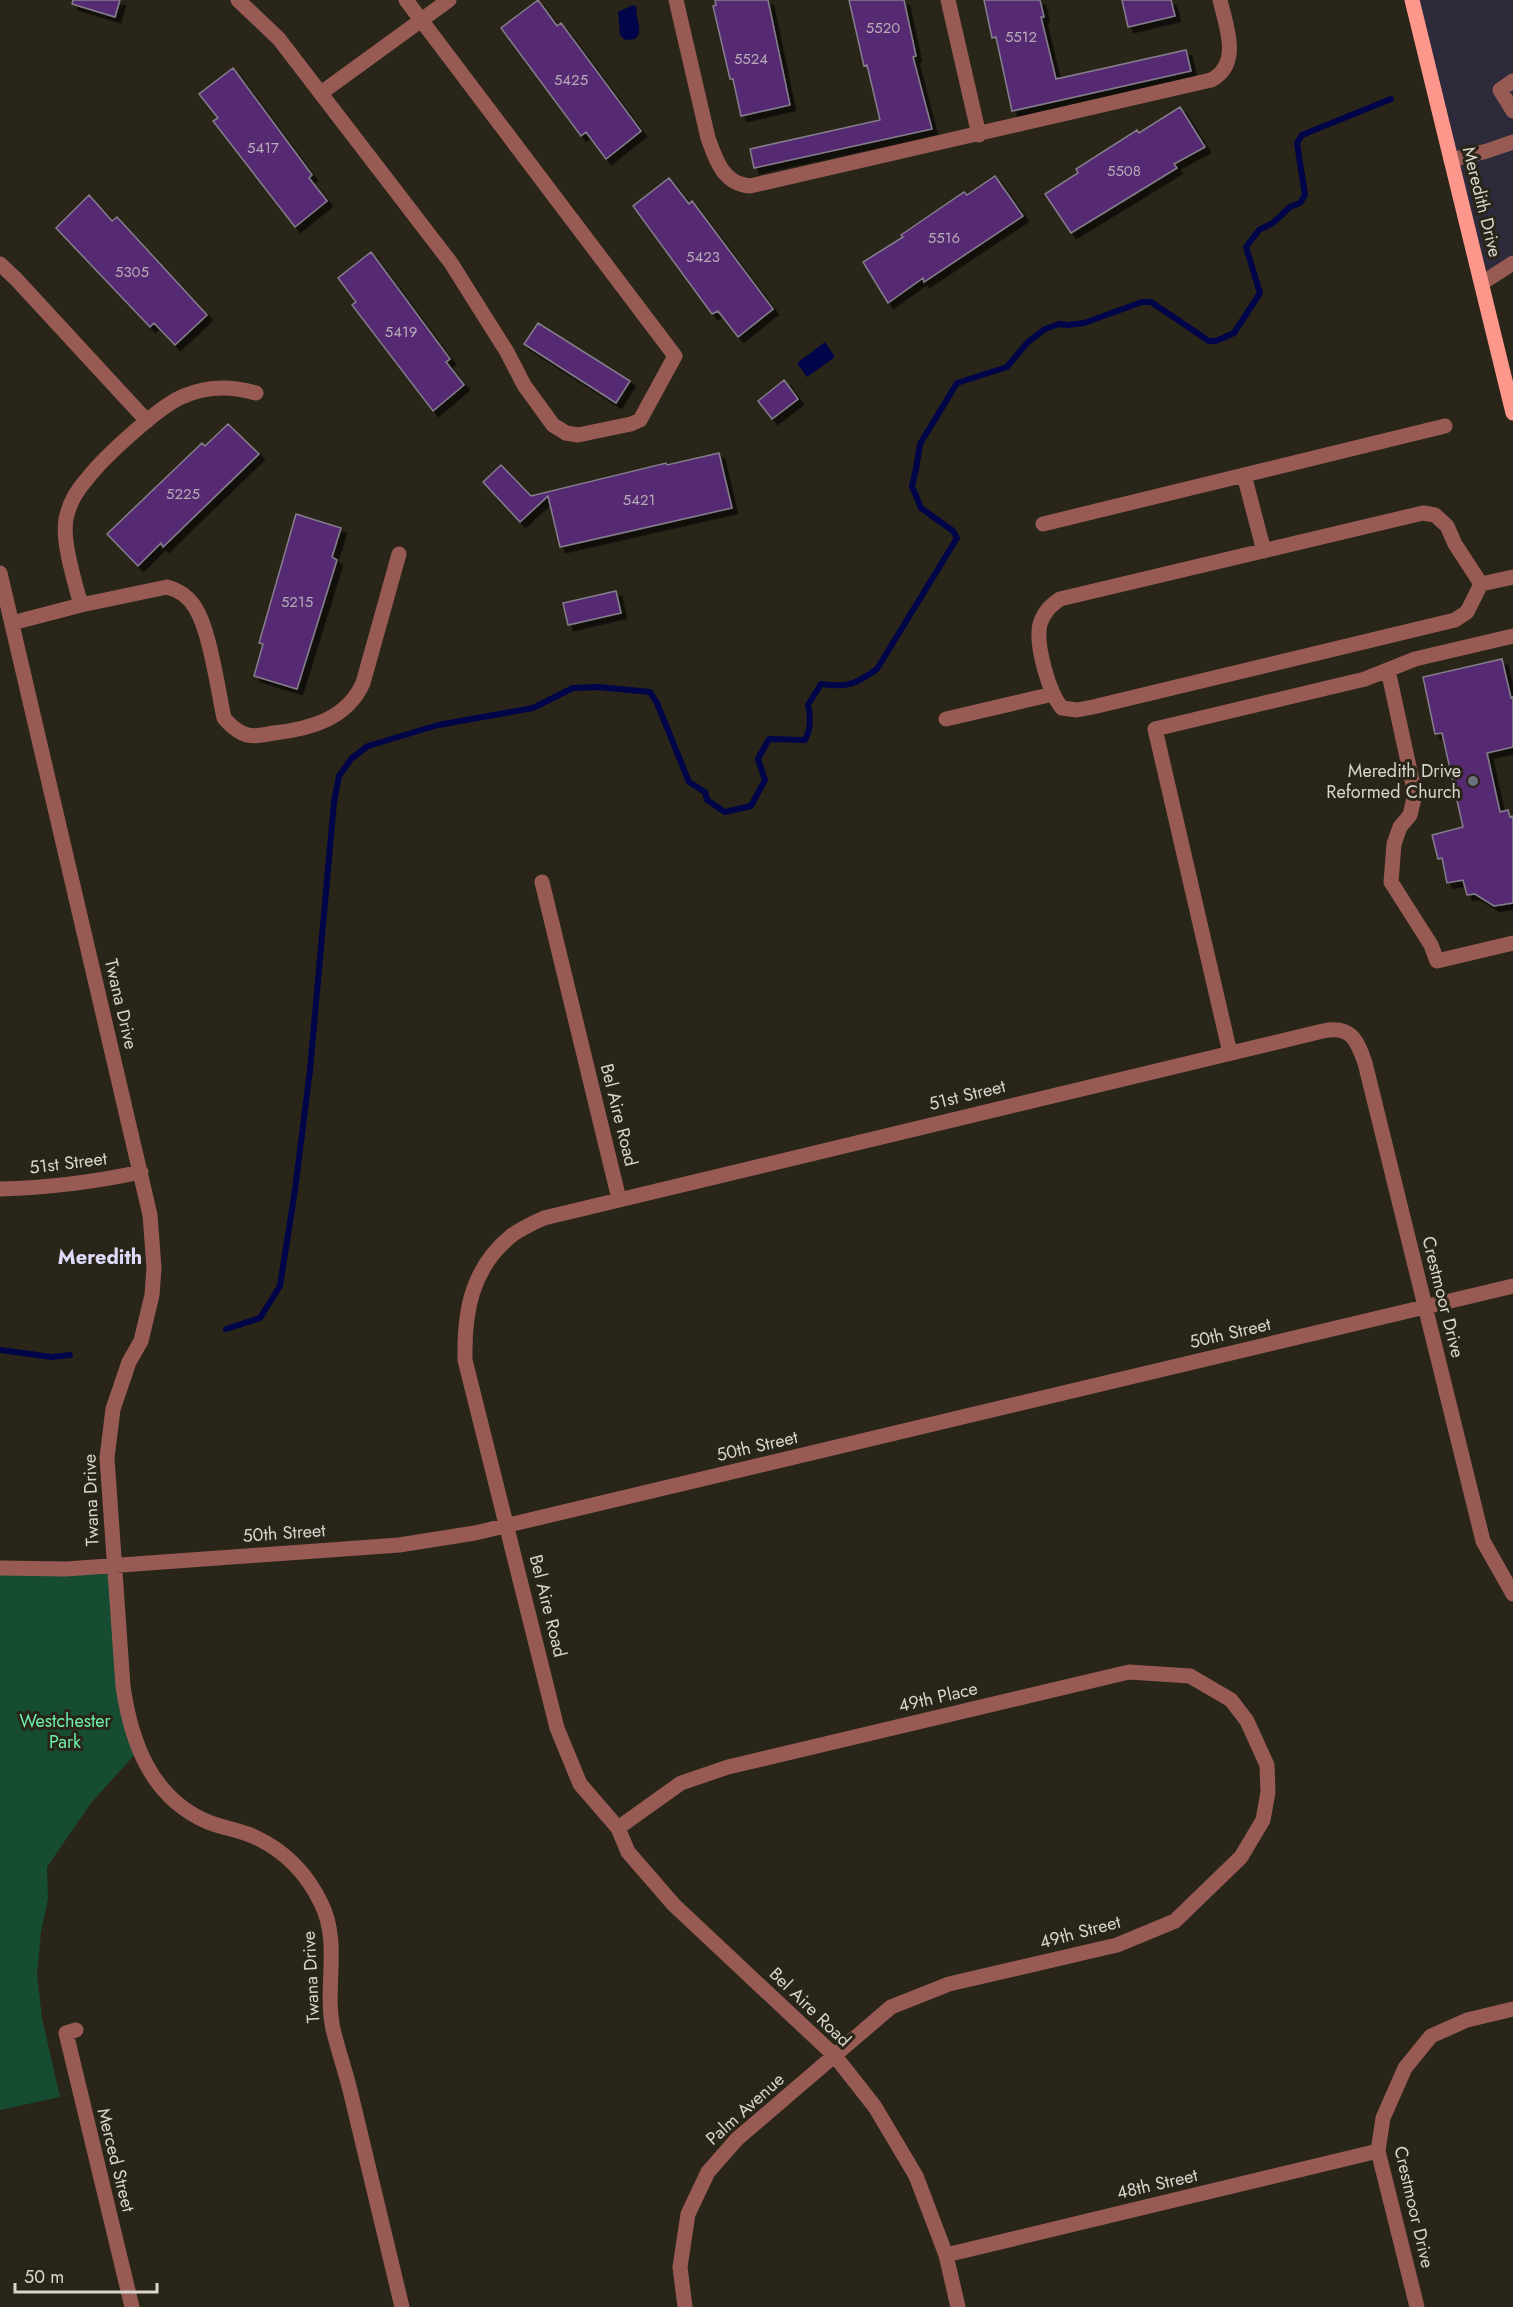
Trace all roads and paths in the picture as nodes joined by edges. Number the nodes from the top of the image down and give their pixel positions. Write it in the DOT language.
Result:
graph roads {
  1 [pos="238,0"];
  2 [pos="406,0"];
  3 [pos="449,0"];
  4 [pos="676,0"];
  5 [pos="948,0"];
  6 [pos="1220,0"];
  7 [pos="1412,0"];
  8 [pos="422,20"];
  9 [pos="1513,81"];
  10 [pos="321,93"];
  11 [pos="1513,111"];
  12 [pos="979,135"];
  13 [pos="1513,142"];
  14 [pos="1451,160"];
  15 [pos="1513,263"];
  16 [pos="0,264"];
  17 [pos="1482,283"];
  18 [pos="256,393"];
  19 [pos="1513,413"];
  20 [pos="147,422"];
  21 [pos="1445,426"];
  22 [pos="1244,476"];
  23 [pos="1043,524"];
  24 [pos="1264,551"];
  25 [pos="399,554"];
  26 [pos="0,573"];
  27 [pos="1513,577"];
  28 [pos="1481,584"];
  29 [pos="81,605"];
  30 [pos="12,623"];
  31 [pos="1513,636"];
  32 [pos="1388,670"];
  33 [pos="1053,694"];
  34 [pos="946,719"];
  35 [pos="542,882"];
  36 [pos="1513,944"];
  37 [pos="1323,1031"];
  38 [pos="1230,1053"];
  39 [pos="141,1172"];
  40 [pos="0,1189"];
  41 [pos="620,1199"];
  42 [pos="1513,1286"];
  43 [pos="1426,1307"];
  44 [pos="507,1525"];
  45 [pos="113,1565"];
  46 [pos="0,1568"];
  47 [pos="1513,1594"];
  48 [pos="1257,1739"];
  49 [pos="618,1827"];
  50 [pos="1513,2009"];
  51 [pos="76,2031"];
  52 [pos="835,2056"];
  53 [pos="1378,2151"];
  54 [pos="946,2255"];
  55 [pos="132,2307"];
  56 [pos="402,2307"];
  57 [pos="685,2307"];
  58 [pos="958,2307"];
  59 [pos="1417,2307"];
  1 -- 10 [label="street"];
  2 -- 8 [label="street"];
  3 -- 8 [label="street"];
  4 -- 12 [label="street"];
  5 -- 12 [label="street"];
  6 -- 12 [label="street"];
  7 -- 14 [label="main road, Meredith Drive"];
  8 -- 10 [label="street"];
  8 -- 10 [label="street"];
  9 -- 11 [label="street"];
  13 -- 14 [label="street"];
  14 -- 17 [label="main road, Meredith Drive"];
  15 -- 17 [label="street"];
  16 -- 20 [label="street"];
  17 -- 19 [label="main road, Meredith Drive"];
  18 -- 20 [label="street"];
  20 -- 29 [label="street"];
  21 -- 22 [label="street"];
  22 -- 23 [label="street"];
  22 -- 24 [label="street"];
  24 -- 28 [label="street"];
  24 -- 33 [label="street"];
  25 -- 29 [label="street"];
  26 -- 30 [label="street, Twana Drive"];
  27 -- 28 [label="street"];
  28 -- 33 [label="street"];
  29 -- 30 [label="street"];
  30 -- 39 [label="street, Twana Drive"];
  31 -- 32 [label="street"];
  32 -- 36 [label="street"];
  32 -- 38 [label="street"];
  33 -- 34 [label="street"];
  35 -- 41 [label="street, Bel Aire Road"];
  37 -- 38 [label="street, 51st Street"];
  37 -- 43 [label="street, Crestmoor Drive"];
  38 -- 41 [label="street, 51st Street"];
  39 -- 40 [label="street, 51st Street"];
  39 -- 45 [label="street, Twana Drive"];
  41 -- 44 [label="street, Bel Aire Road"];
  42 -- 43 [label="street, 50th Street"];
  43 -- 44 [label="street, 50th Street"];
  43 -- 47 [label="street, Crestmoor Drive"];
  44 -- 45 [label="street, 50th Street"];
  44 -- 49 [label="street, Bel Aire Road"];
  45 -- 46 [label="street, 50th Street"];
  45 -- 56 [label="street, Twana Drive"];
  48 -- 49 [label="street, 49th Place"];
  48 -- 52 [label="street, 49th Street"];
  49 -- 52 [label="street, Bel Aire Road"];
  50 -- 53 [label="street, Crestmoor Drive"];
  51 -- 55 [label="street, Merced Street"];
  52 -- 54 [label="street, Bel Aire Road"];
  52 -- 57 [label="street, Palm Avenue"];
  53 -- 54 [label="street, 48th Street"];
  53 -- 59 [label="street, Crestmoor Drive"];
  54 -- 58 [label="street, Bel Aire Road"];
}
